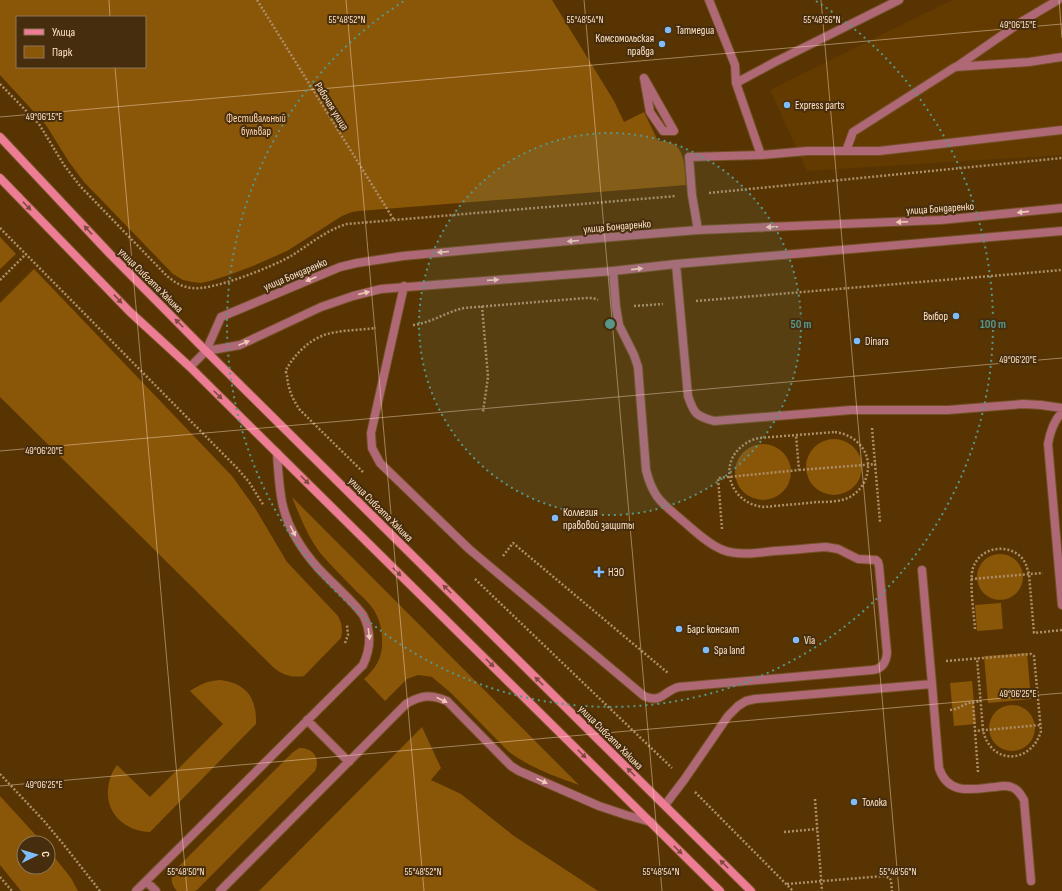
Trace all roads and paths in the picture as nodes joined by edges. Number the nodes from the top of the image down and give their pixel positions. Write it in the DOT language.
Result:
graph roads {
  1 [pos="257,0"];
  2 [pos="709,0"];
  3 [pos="899,0"];
  4 [pos="1058,0"];
  5 [pos="1062,57"];
  6 [pos="955,67"];
  7 [pos="644,78"];
  8 [pos="736,83"];
  9 [pos="0,84"];
  10 [pos="1062,130"];
  11 [pos="0,137"];
  12 [pos="846,151"];
  13 [pos="760,155"];
  14 [pos="1062,158"];
  15 [pos="0,178"];
  16 [pos="692,195"];
  17 [pos="1062,208"];
  18 [pos="394,220"];
  19 [pos="0,228"];
  20 [pos="698,230"];
  21 [pos="1062,231"];
  22 [pos="26,254"];
  23 [pos="676,264"];
  24 [pos="613,271"];
  25 [pos="0,280"];
  26 [pos="404,286"];
  27 [pos="482,306"];
  28 [pos="206,351"];
  29 [pos="190,367"];
  30 [pos="286,370"];
  31 [pos="1062,408"];
  32 [pos="871,409"];
  33 [pos="483,412"];
  34 [pos="1062,412"];
  35 [pos="796,435"];
  36 [pos="277,453"];
  37 [pos="868,464"];
  38 [pos="876,464"];
  39 [pos="799,470"];
  40 [pos="369,476"];
  41 [pos="730,476"];
  42 [pos="266,509"];
  43 [pos="880,522"];
  44 [pos="507,550"];
  45 [pos="723,550"];
  46 [pos="922,570"];
  47 [pos="1029,574"];
  48 [pos="472,576"];
  49 [pos="971,579"];
  50 [pos="1062,605"];
  51 [pos="347,622"];
  52 [pos="975,629"];
  53 [pos="1062,630"];
  54 [pos="345,643"];
  55 [pos="977,658"];
  56 [pos="930,662"];
  57 [pos="932,684"];
  58 [pos="684,686"];
  59 [pos="981,701"];
  60 [pos="973,702"];
  61 [pos="946,710"];
  62 [pos="307,720"];
  63 [pos="1040,725"];
  64 [pos="983,730"];
  65 [pos="975,731"];
  66 [pos="349,762"];
  67 [pos="0,774"];
  68 [pos="684,780"];
  69 [pos="980,788"];
  70 [pos="815,799"];
  71 [pos="665,805"];
  72 [pos="651,822"];
  73 [pos="817,829"];
  74 [pos="784,832"];
  75 [pos="0,877"];
  76 [pos="146,881"];
  77 [pos="822,881"];
  78 [pos="1031,881"];
  79 [pos="786,884"];
  80 [pos="12,891"];
  81 [pos="100,891"];
  82 [pos="136,891"];
  83 [pos="156,891"];
  84 [pos="220,891"];
  85 [pos="720,891"];
  86 [pos="751,891"];
  87 [pos="793,891"];
  88 [pos="822,891"];
  89 [pos="892,891"];
  1 -- 18 [label="path, Рабочая улица"];
  2 -- 8 [label="street"];
  3 -- 8 [label="street"];
  4 -- 6 [label="street"];
  5 -- 6 [label="street"];
  6 -- 12 [label="street"];
  7 -- 7 [label="street"];
  8 -- 13 [label="street"];
  9 -- 18 [label="path"];
  10 -- 12 [label="street"];
  28 -- 11 [label="main road, улица Сибгата Хакима, one-way"];
  12 -- 13 [label="street"];
  13 -- 16 [label="street"];
  14 -- 16 [label="path"];
  15 -- 29 [label="main road, one-way"];
  16 -- 18 [label="path"];
  16 -- 20 [label="street"];
  17 -- 20 [label="street, улица Бондаренко, one-way"];
  19 -- 22 [label="path"];
  20 -- 28 [label="street, улица Бондаренко, one-way"];
  21 -- 23 [label="street"];
  22 -- 25 [label="path"];
  22 -- 42 [label="path"];
  24 -- 23 [label="street, one-way"];
  23 -- 32 [label="street"];
  26 -- 24 [label="street, one-way"];
  24 -- 45 [label="street"];
  28 -- 26 [label="street, one-way"];
  26 -- 58 [label="street"];
  27 -- 33 [label="path"];
  28 -- 29 [label="street, улица Бондаренко"];
  71 -- 28 [label="main road, улица Сибгата Хакима, one-way"];
  29 -- 36 [label="main road, one-way"];
  30 -- 40 [label="path"];
  31 -- 32 [label="street"];
  32 -- 38 [label="path"];
  34 -- 50 [label="street"];
  35 -- 37 [label="path"];
  35 -- 39 [label="path"];
  35 -- 41 [label="path"];
  36 -- 62 [label="street, one-way"];
  36 -- 72 [label="main road, one-way"];
  37 -- 38 [label="path"];
  37 -- 39 [label="path"];
  37 -- 41 [label="path"];
  38 -- 43 [label="path"];
  39 -- 41 [label="path"];
  41 -- 45 [label="path"];
  44 -- 58 [label="path"];
  45 -- 58 [label="street"];
  46 -- 56 [label="street"];
  47 -- 49 [label="path"];
  47 -- 49 [label="path"];
  47 -- 53 [label="path"];
  48 -- 68 [label="path"];
  49 -- 52 [label="path"];
  51 -- 54 [label="path"];
  55 -- 56 [label="path"];
  55 -- 59 [label="path"];
  55 -- 63 [label="path"];
  56 -- 57 [label="street"];
  57 -- 68 [label="street"];
  57 -- 69 [label="street"];
  59 -- 60 [label="path"];
  59 -- 64 [label="path"];
  60 -- 61 [label="path"];
  60 -- 65 [label="path"];
  62 -- 66 [label="street"];
  62 -- 76 [label="street"];
  63 -- 64 [label="path"];
  63 -- 64 [label="path"];
  64 -- 65 [label="path"];
  65 -- 69 [label="path"];
  66 -- 72 [label="street, one-way"];
  66 -- 84 [label="street"];
  67 -- 81 [label="path"];
  68 -- 71 [label="street"];
  68 -- 79 [label="path"];
  69 -- 78 [label="street"];
  70 -- 73 [label="path"];
  86 -- 71 [label="main road, улица Сибгата Хакима, one-way"];
  72 -- 85 [label="main road, one-way"];
  73 -- 74 [label="path"];
  73 -- 77 [label="path"];
  75 -- 80 [label="path"];
  76 -- 82 [label="street"];
  76 -- 83 [label="street"];
  77 -- 79 [label="path"];
  77 -- 88 [label="path"];
  77 -- 89 [label="path"];
  79 -- 87 [label="path"];
}
